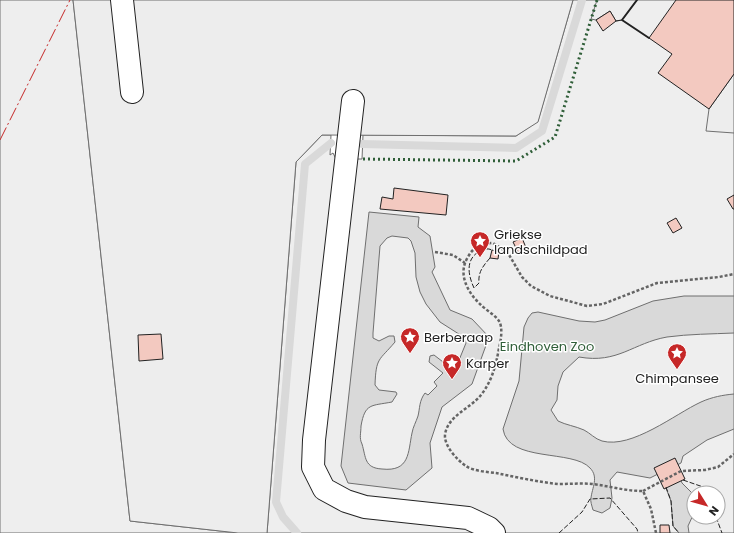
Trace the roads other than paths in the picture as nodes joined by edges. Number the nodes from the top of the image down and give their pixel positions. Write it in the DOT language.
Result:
graph roads {
  1 [pos="122,0"];
  2 [pos="132,92"];
  3 [pos="353,101"];
  4 [pos="494,533"];
  1 -- 2 [label="lane"];
  3 -- 4 [label="lane"];
}
